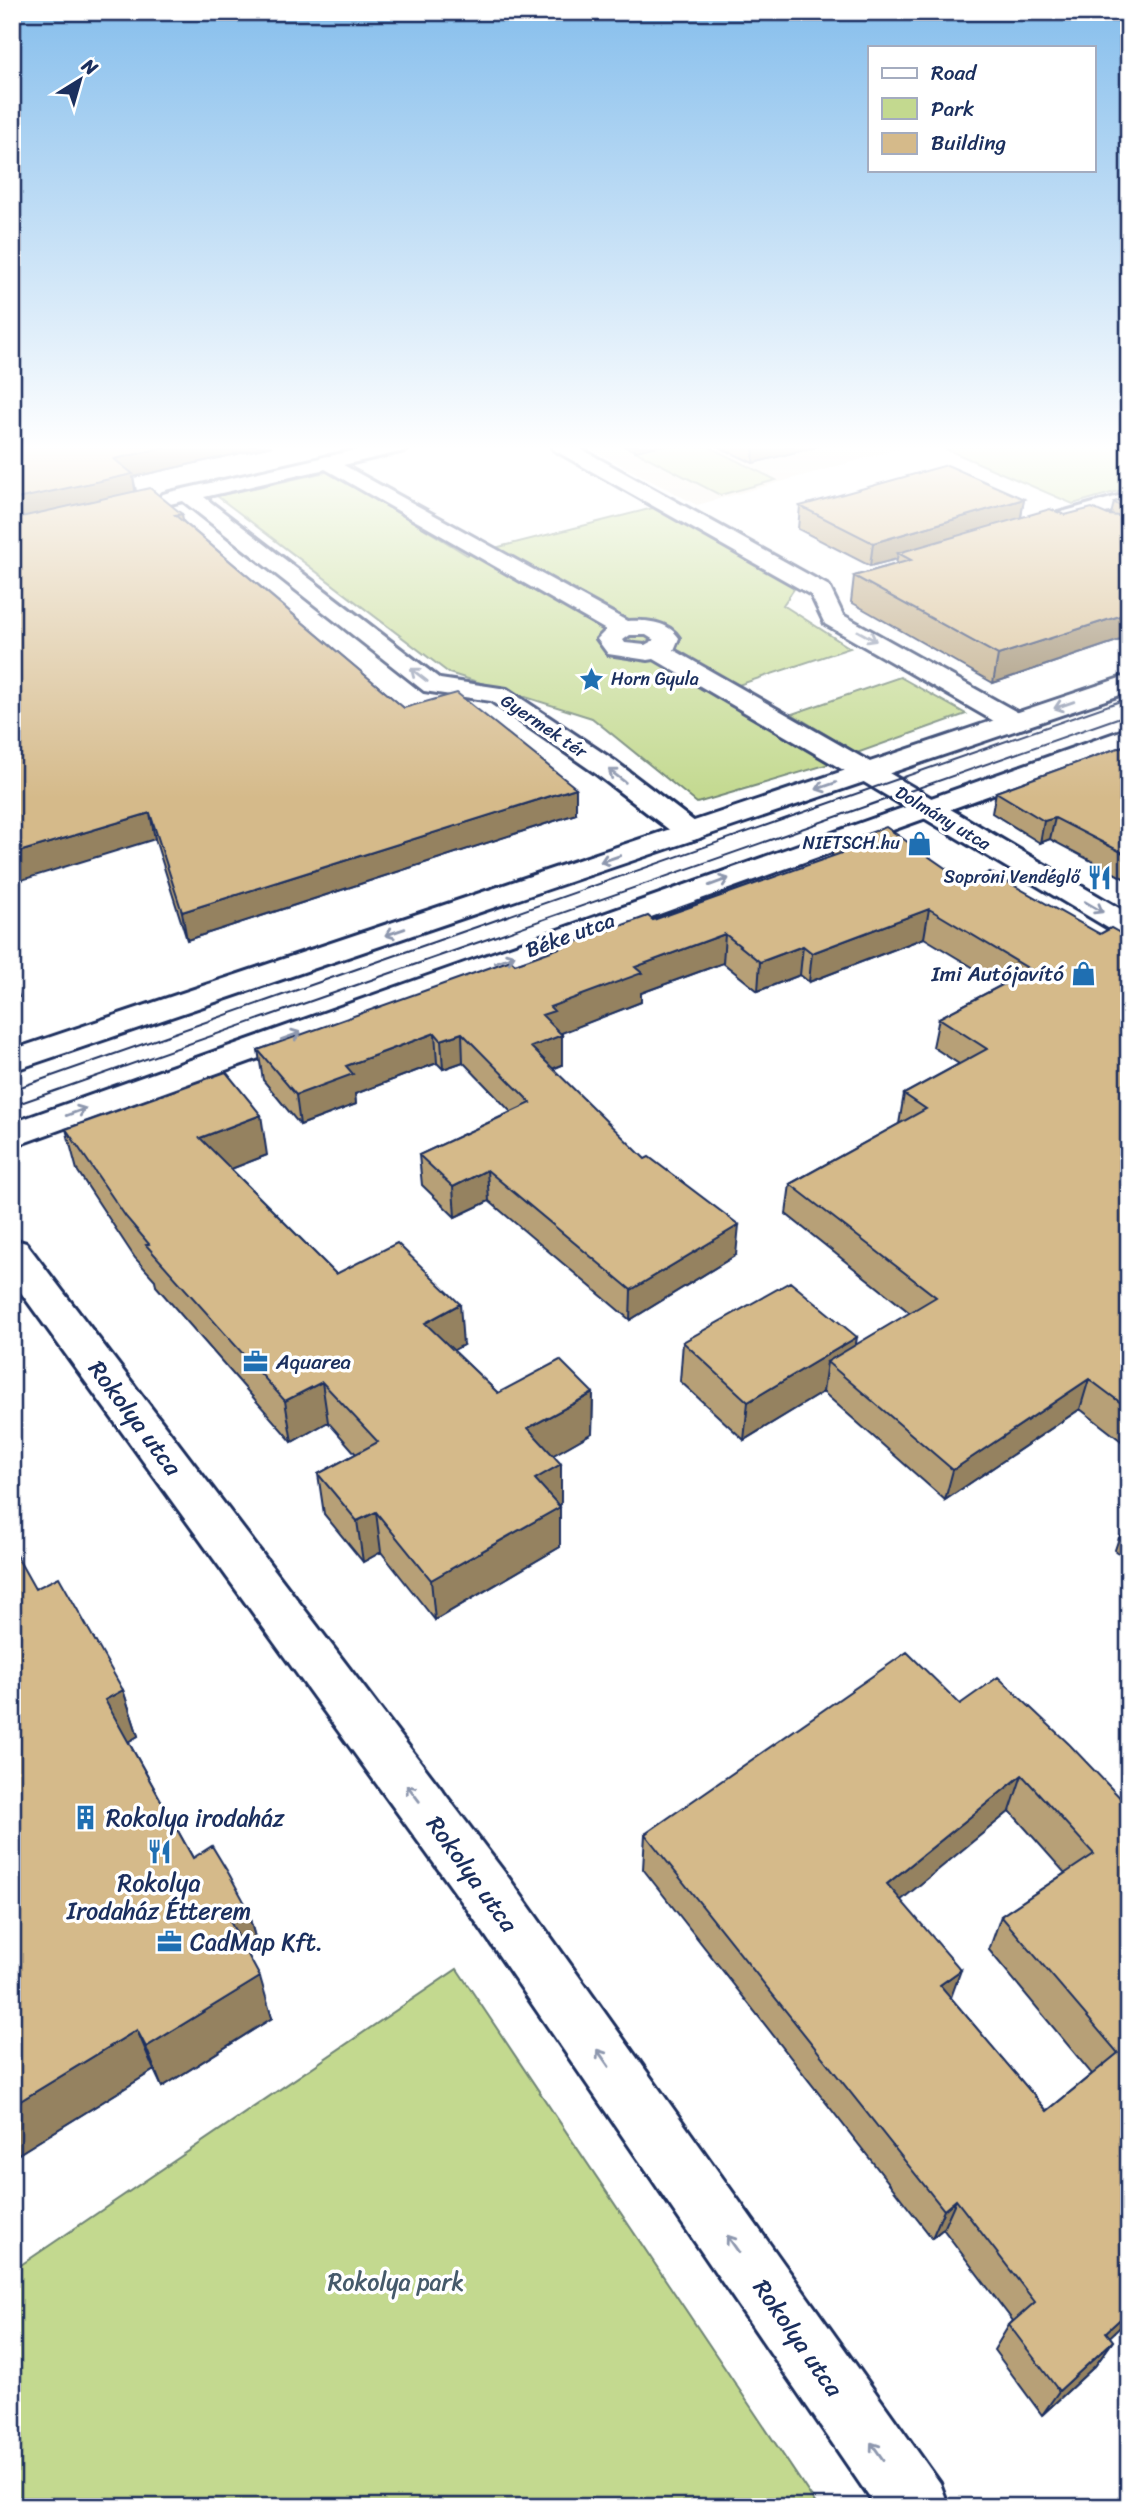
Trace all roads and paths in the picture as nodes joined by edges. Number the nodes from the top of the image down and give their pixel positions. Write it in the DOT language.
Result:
graph roads {
  1 [pos="276,564"];
  2 [pos="507,564"];
  3 [pos="772,564"];
  4 [pos="848,583"];
  5 [pos="821,591"];
  6 [pos="1129,682"];
  7 [pos="1015,722"];
  8 [pos="1129,736"];
  9 [pos="867,772"];
  10 [pos="926,808"];
  11 [pos="690,832"];
  12 [pos="1129,927"];
  13 [pos="12,1061"];
  14 [pos="12,1136"];
  15 [pos="12,1252"];
  16 [pos="916,2507"];
  11 -- 1 [label="street, Gyermek tér, one-way"];
  2 -- 9 [label="street, Dolmány utca"];
  3 -- 5 [label="street"];
  4 -- 5 [label="street"];
  5 -- 7 [label="street, one-way"];
  6 -- 7 [label="street, one-way"];
  7 -- 9 [label="street"];
  8 -- 10 [label="street, Béke utca"];
  9 -- 10 [label="street, Dolmány utca"];
  9 -- 11 [label="street, one-way"];
  10 -- 12 [label="street, Dolmány utca, one-way"];
  14 -- 10 [label="street, Béke utca, one-way"];
  11 -- 13 [label="street, one-way"];
  16 -- 15 [label="street, Rokolya utca, one-way"];
}
